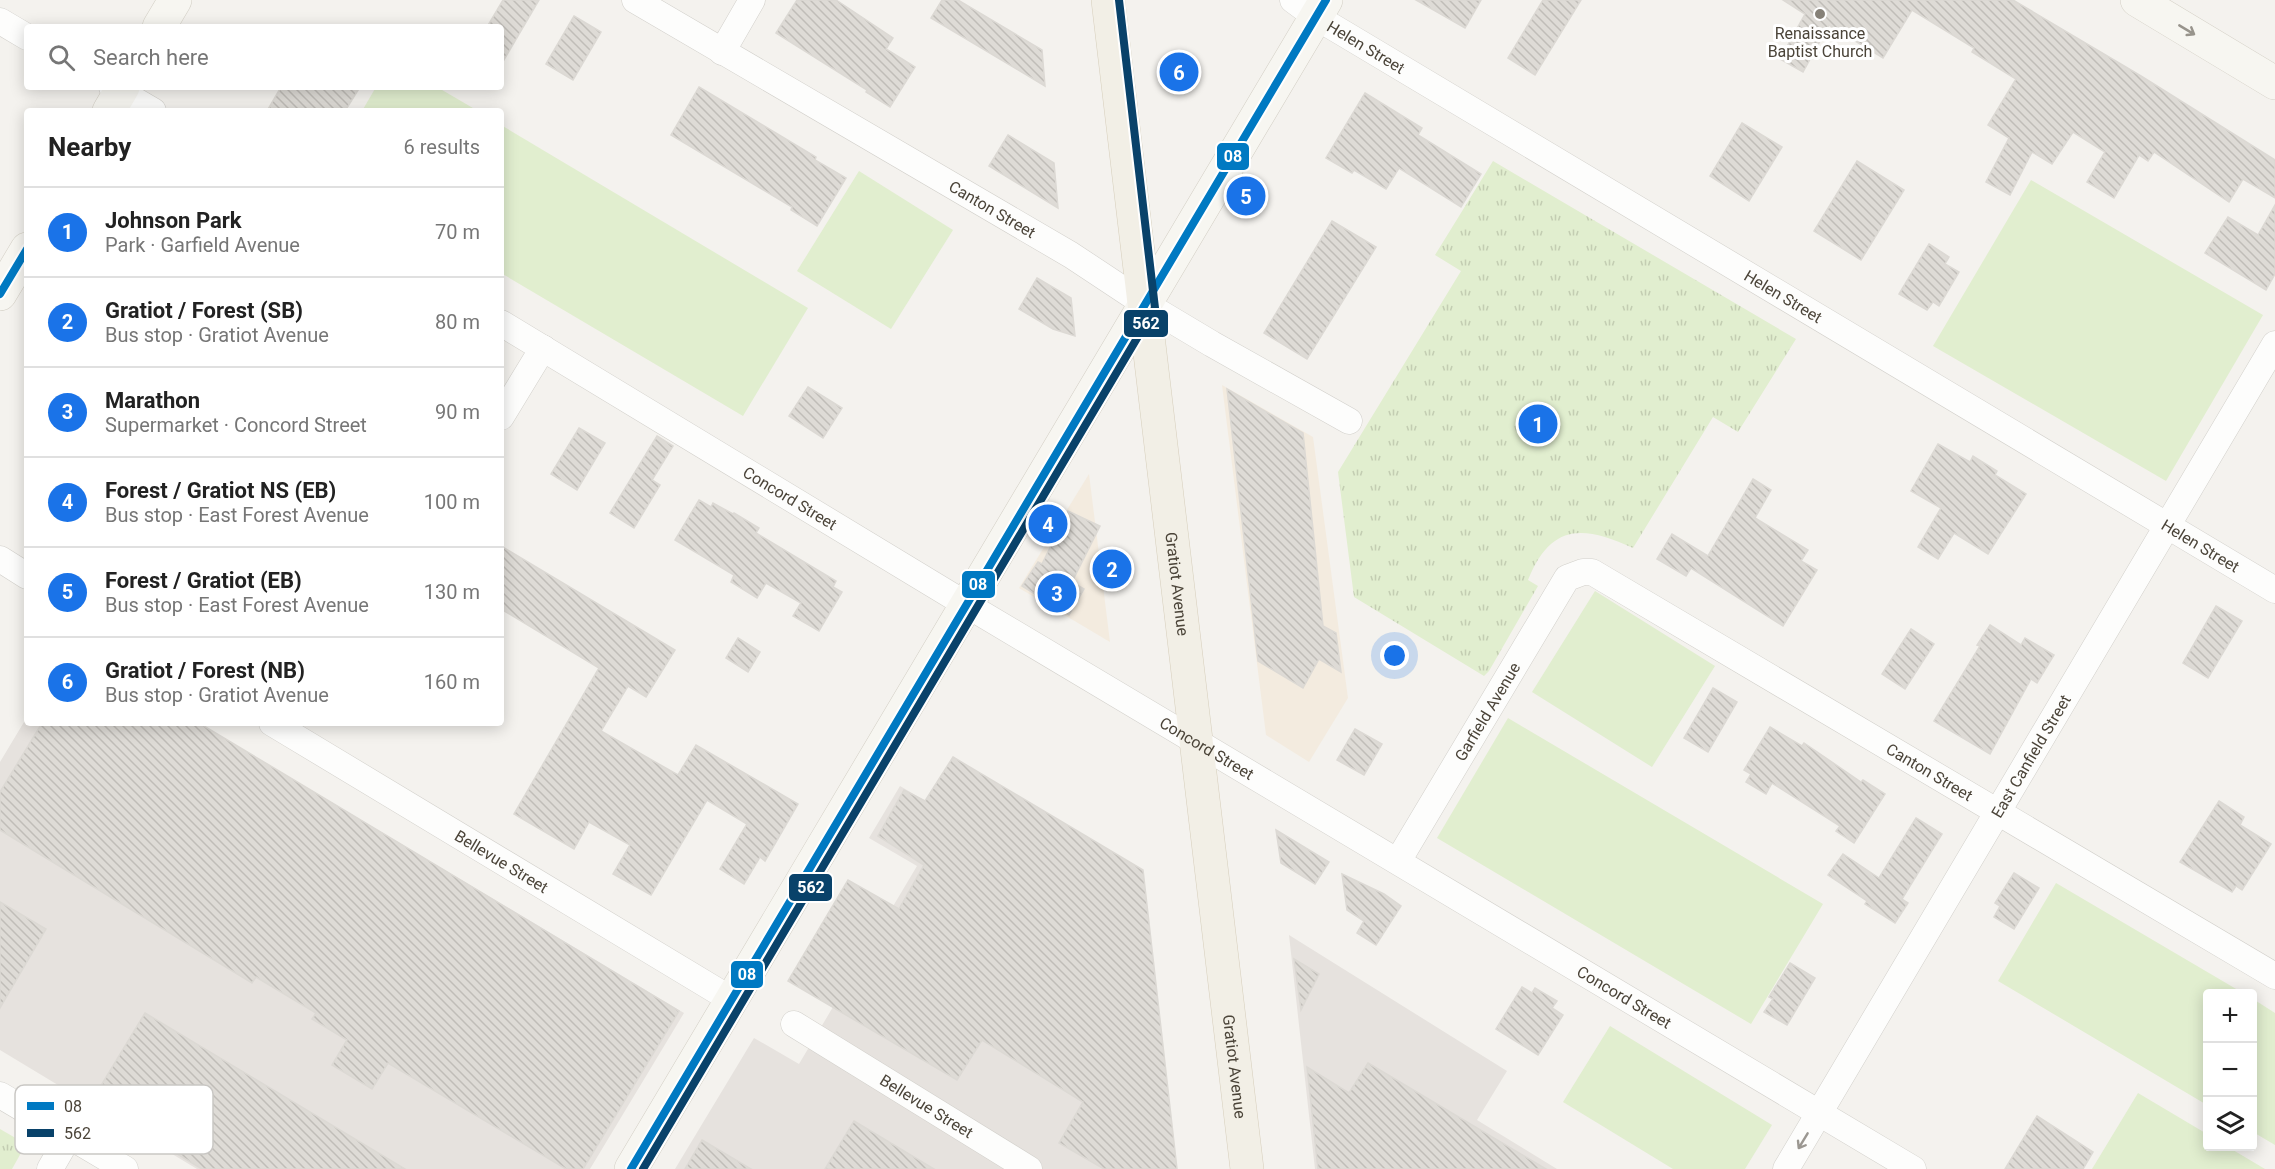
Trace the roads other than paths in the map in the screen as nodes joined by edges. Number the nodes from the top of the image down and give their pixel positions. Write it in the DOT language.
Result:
graph roads {
  1 [pos="175,0"];
  2 [pos="635,0"];
  3 [pos="752,0"];
  4 [pos="1108,0"];
  5 [pos="2137,0"];
  6 [pos="1311,6"];
  7 [pos="0,21"];
  8 [pos="161,24"];
  9 [pos="24,35"];
  10 [pos="722,52"];
  11 [pos="2275,83"];
  12 [pos="116,94"];
  13 [pos="146,108"];
  14 [pos="24,254"];
  15 [pos="0,294"];
  16 [pos="1145,304"];
  17 [pos="504,325"];
  18 [pos="2275,344"];
  19 [pos="543,348"];
  20 [pos="504,412"];
  21 [pos="1349,421"];
  22 [pos="2167,526"];
  23 [pos="0,560"];
  24 [pos="1583,572"];
  25 [pos="24,574"];
  26 [pos="2275,590"];
  27 [pos="967,604"];
  28 [pos="277,726"];
  29 [pos="1195,741"];
  30 [pos="1997,813"];
  31 [pos="1398,861"];
  32 [pos="2275,976"];
  33 [pos="732,1000"];
  34 [pos="794,1024"];
  35 [pos="0,1095"];
  36 [pos="15,1104"];
  37 [pos="1819,1113"];
  38 [pos="59,1154"];
  39 [pos="100,1154"];
  40 [pos="50,1169"];
  41 [pos="125,1169"];
  42 [pos="632,1169"];
  43 [pos="1029,1169"];
  44 [pos="1246,1169"];
  45 [pos="1786,1169"];
  46 [pos="1913,1169"];
  1 -- 8 [label="main road"];
  2 -- 10 [label="street, Canton Street"];
  3 -- 10 [label="street"];
  4 -- 16 [label="main road, Gratiot Avenue"];
  5 -- 11 [label="main road, one-way"];
  6 -- 16 [label="main road"];
  6 -- 22 [label="street, Helen Street"];
  7 -- 9 [label="street"];
  10 -- 16 [label="street, Canton Street"];
  12 -- 13 [label="street"];
  14 -- 15 [label="main road"];
  16 -- 21 [label="street, Canton Street"];
  16 -- 27 [label="main road"];
  16 -- 29 [label="main road, Gratiot Avenue"];
  17 -- 19 [label="street, Concord Street"];
  18 -- 22 [label="street, East Canfield Street"];
  19 -- 20 [label="street"];
  19 -- 27 [label="street, Concord Street"];
  22 -- 26 [label="street, Helen Street"];
  22 -- 30 [label="street, East Canfield Street"];
  23 -- 25 [label="street"];
  24 -- 30 [label="street, Canton Street"];
  24 -- 31 [label="street, Garfield Avenue"];
  27 -- 29 [label="street, Concord Street"];
  27 -- 33 [label="main road"];
  28 -- 33 [label="street, Bellevue Street"];
  29 -- 31 [label="street, Concord Street"];
  29 -- 44 [label="main road, Gratiot Avenue"];
  30 -- 32 [label="street, Canton Street"];
  30 -- 37 [label="street, East Canfield Street"];
  31 -- 37 [label="street, Concord Street"];
  33 -- 42 [label="main road"];
  34 -- 43 [label="street, Bellevue Street"];
  35 -- 36 [label="street"];
  37 -- 45 [label="street, East Canfield Street, one-way"];
  37 -- 46 [label="street, Concord Street"];
  38 -- 40 [label="street"];
  39 -- 41 [label="street"];
}
